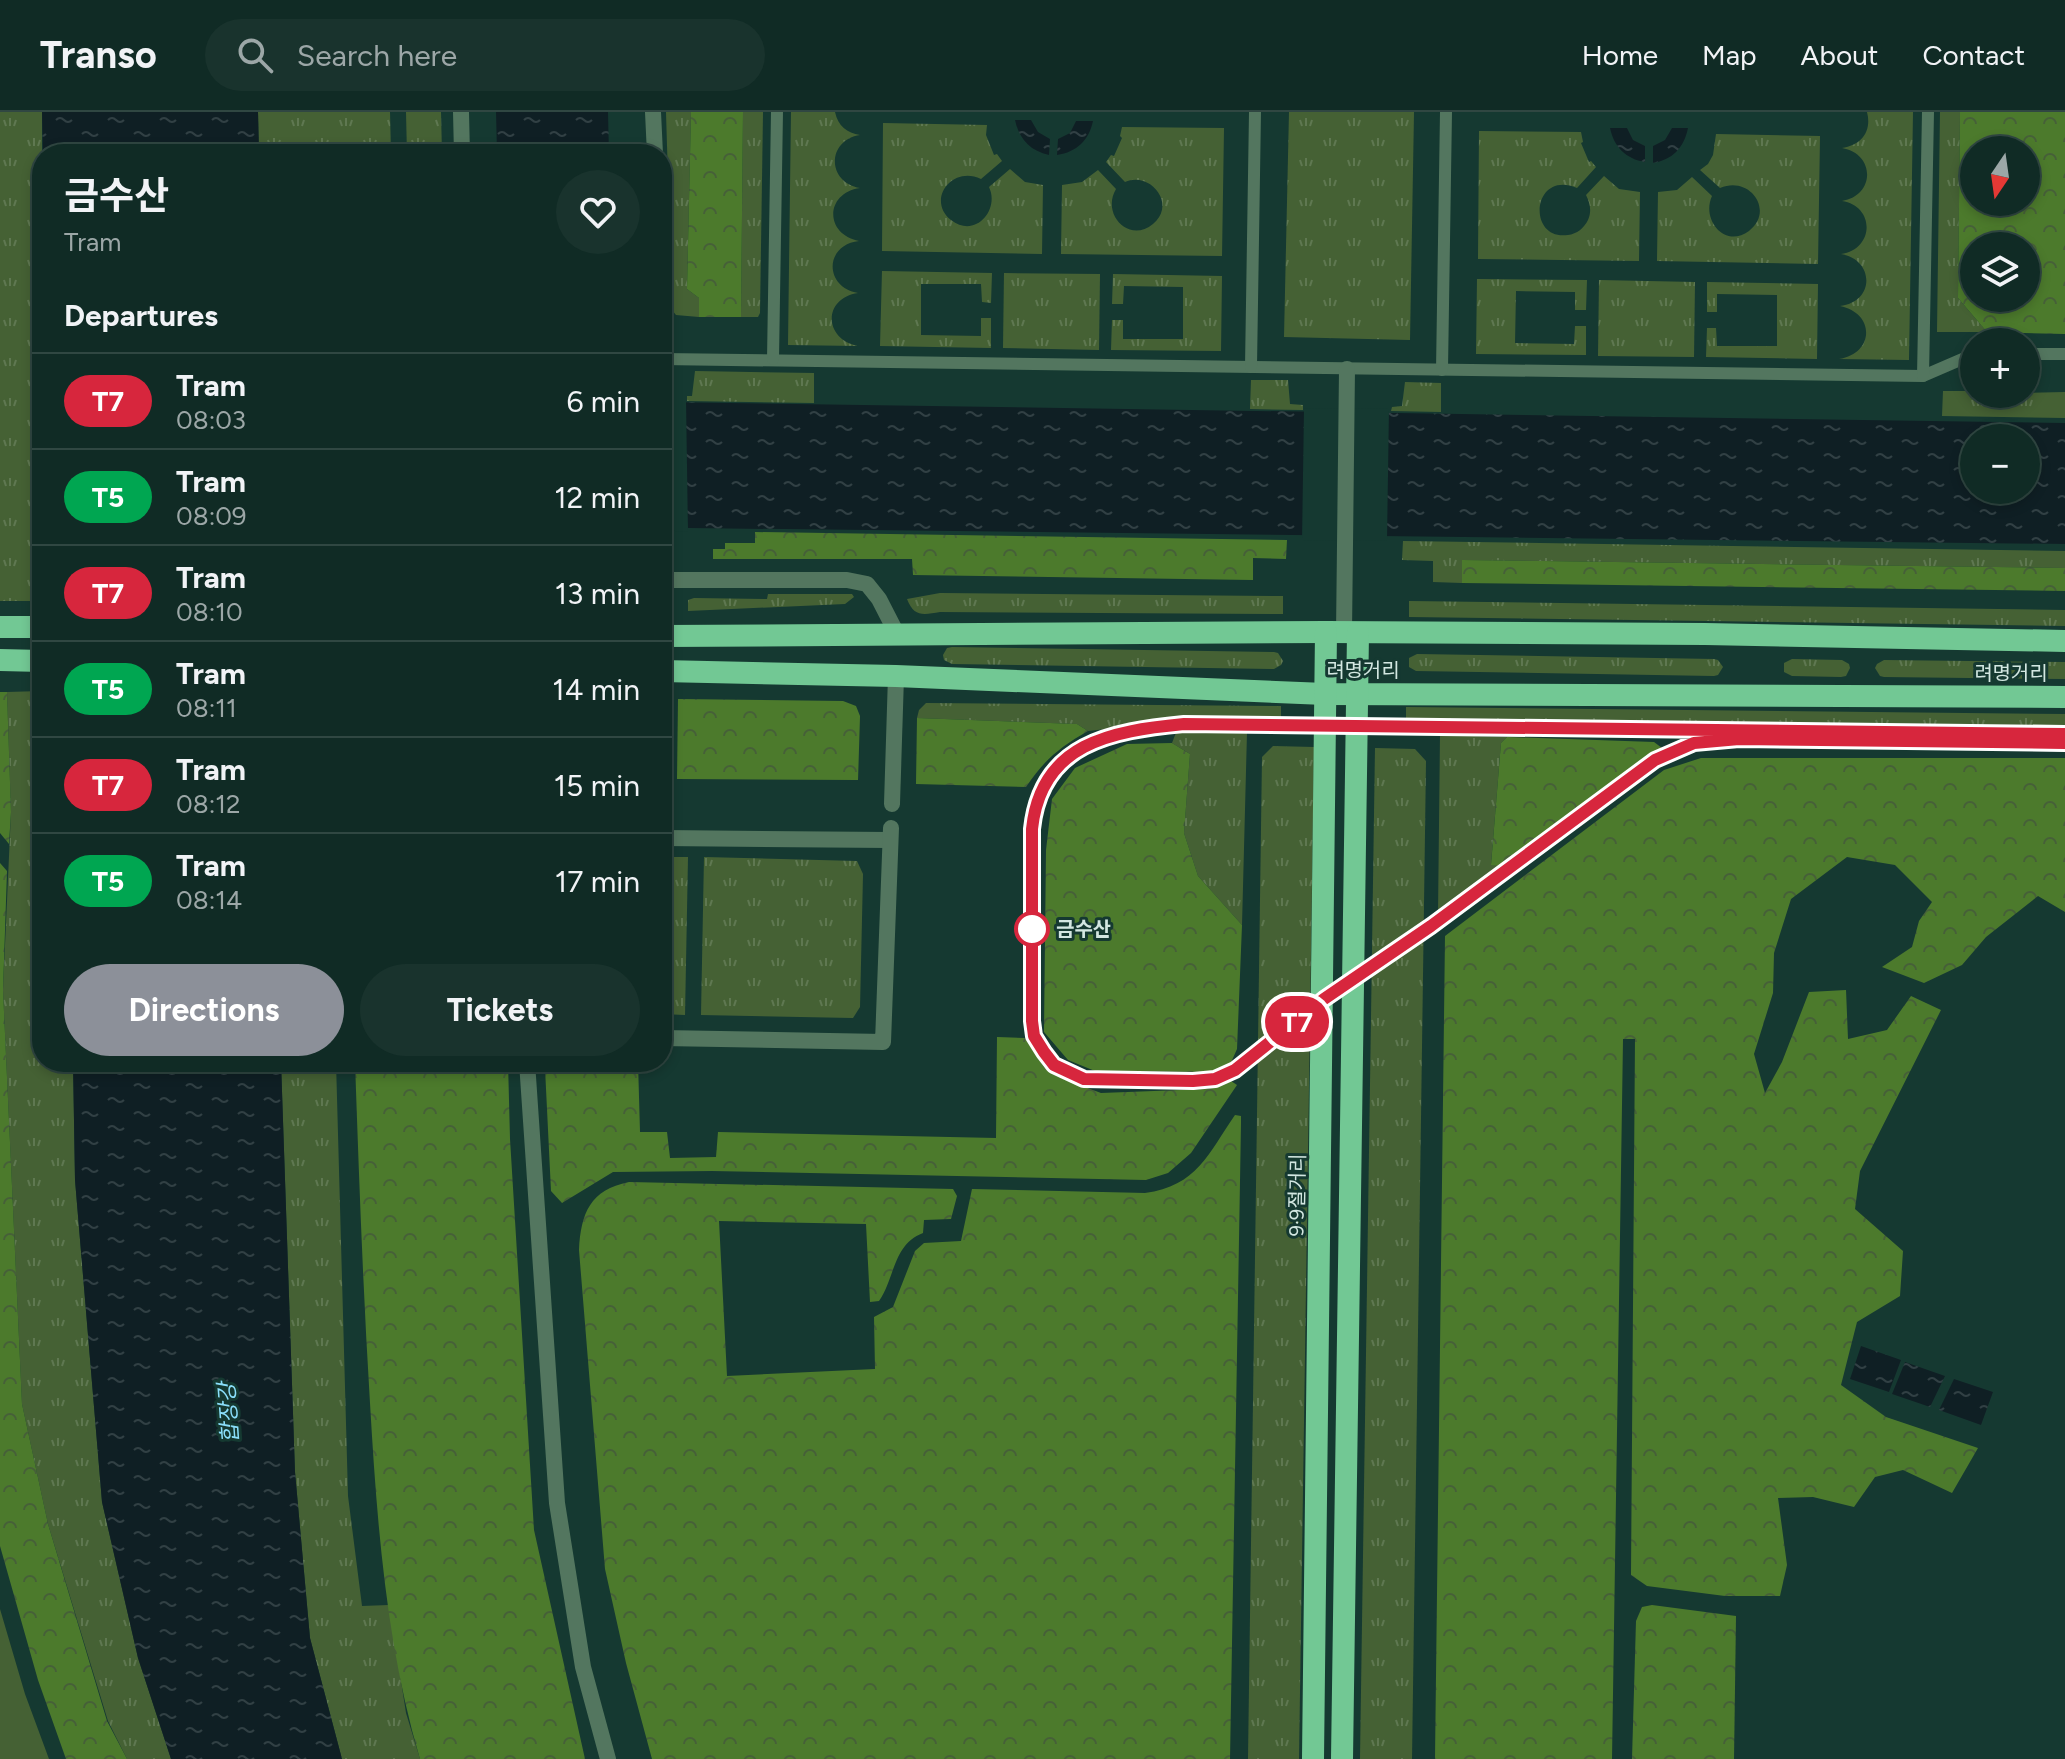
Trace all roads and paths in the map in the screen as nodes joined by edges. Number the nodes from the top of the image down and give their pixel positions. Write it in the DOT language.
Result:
graph roads {
  1 [pos="461,112"];
  2 [pos="653,112"];
  3 [pos="777,112"];
  4 [pos="1255,112"];
  5 [pos="1446,112"];
  6 [pos="1928,112"];
  7 [pos="462,144"];
  8 [pos="655,144"];
  9 [pos="2040,354"];
  10 [pos="2065,354"];
  11 [pos="672,359"];
  12 [pos="773,359"];
  13 [pos="1960,360"];
  14 [pos="1251,367"];
  15 [pos="1347,369"];
  16 [pos="1442,370"];
  17 [pos="1923,376"];
  18 [pos="672,580"];
  19 [pos="0,627"];
  20 [pos="32,627"];
  21 [pos="1342,633"];
  22 [pos="672,636"];
  23 [pos="898,636"];
  24 [pos="2065,641"];
  25 [pos="0,660"];
  26 [pos="32,661"];
  27 [pos="672,671"];
  28 [pos="896,676"];
  29 [pos="1357,693"];
  30 [pos="1325,694"];
  31 [pos="2065,697"];
  32 [pos="892,804"];
  33 [pos="672,838"];
  34 [pos="672,1038"];
  35 [pos="528,1072"];
  36 [pos="608,1759"];
  37 [pos="1313,1759"];
  38 [pos="1342,1759"];
  1 -- 7 [label="street"];
  2 -- 8 [label="street"];
  3 -- 12 [label="street"];
  4 -- 14 [label="street"];
  5 -- 16 [label="street"];
  6 -- 17 [label="street"];
  9 -- 10 [label="street"];
  11 -- 12 [label="street"];
  12 -- 14 [label="street"];
  13 -- 17 [label="street"];
  14 -- 15 [label="street"];
  15 -- 16 [label="street"];
  15 -- 21 [label="street"];
  16 -- 17 [label="street"];
  18 -- 23 [label="street"];
  19 -- 20 [label="highway"];
  21 -- 23 [label="highway, 려명거리"];
  21 -- 24 [label="highway, 려명거리"];
  21 -- 29 [label="highway"];
  21 -- 30 [label="highway, 9·9절거리"];
  22 -- 23 [label="highway, 려명거리"];
  25 -- 26 [label="highway"];
  27 -- 28 [label="highway, 려명거리"];
  28 -- 30 [label="highway, 려명거리"];
  28 -- 32 [label="street"];
  29 -- 30 [label="highway, 려명거리"];
  29 -- 31 [label="highway, 려명거리"];
  29 -- 38 [label="highway"];
  30 -- 37 [label="highway, 9·9절거리"];
  33 -- 34 [label="street"];
  35 -- 36 [label="street"];
}
